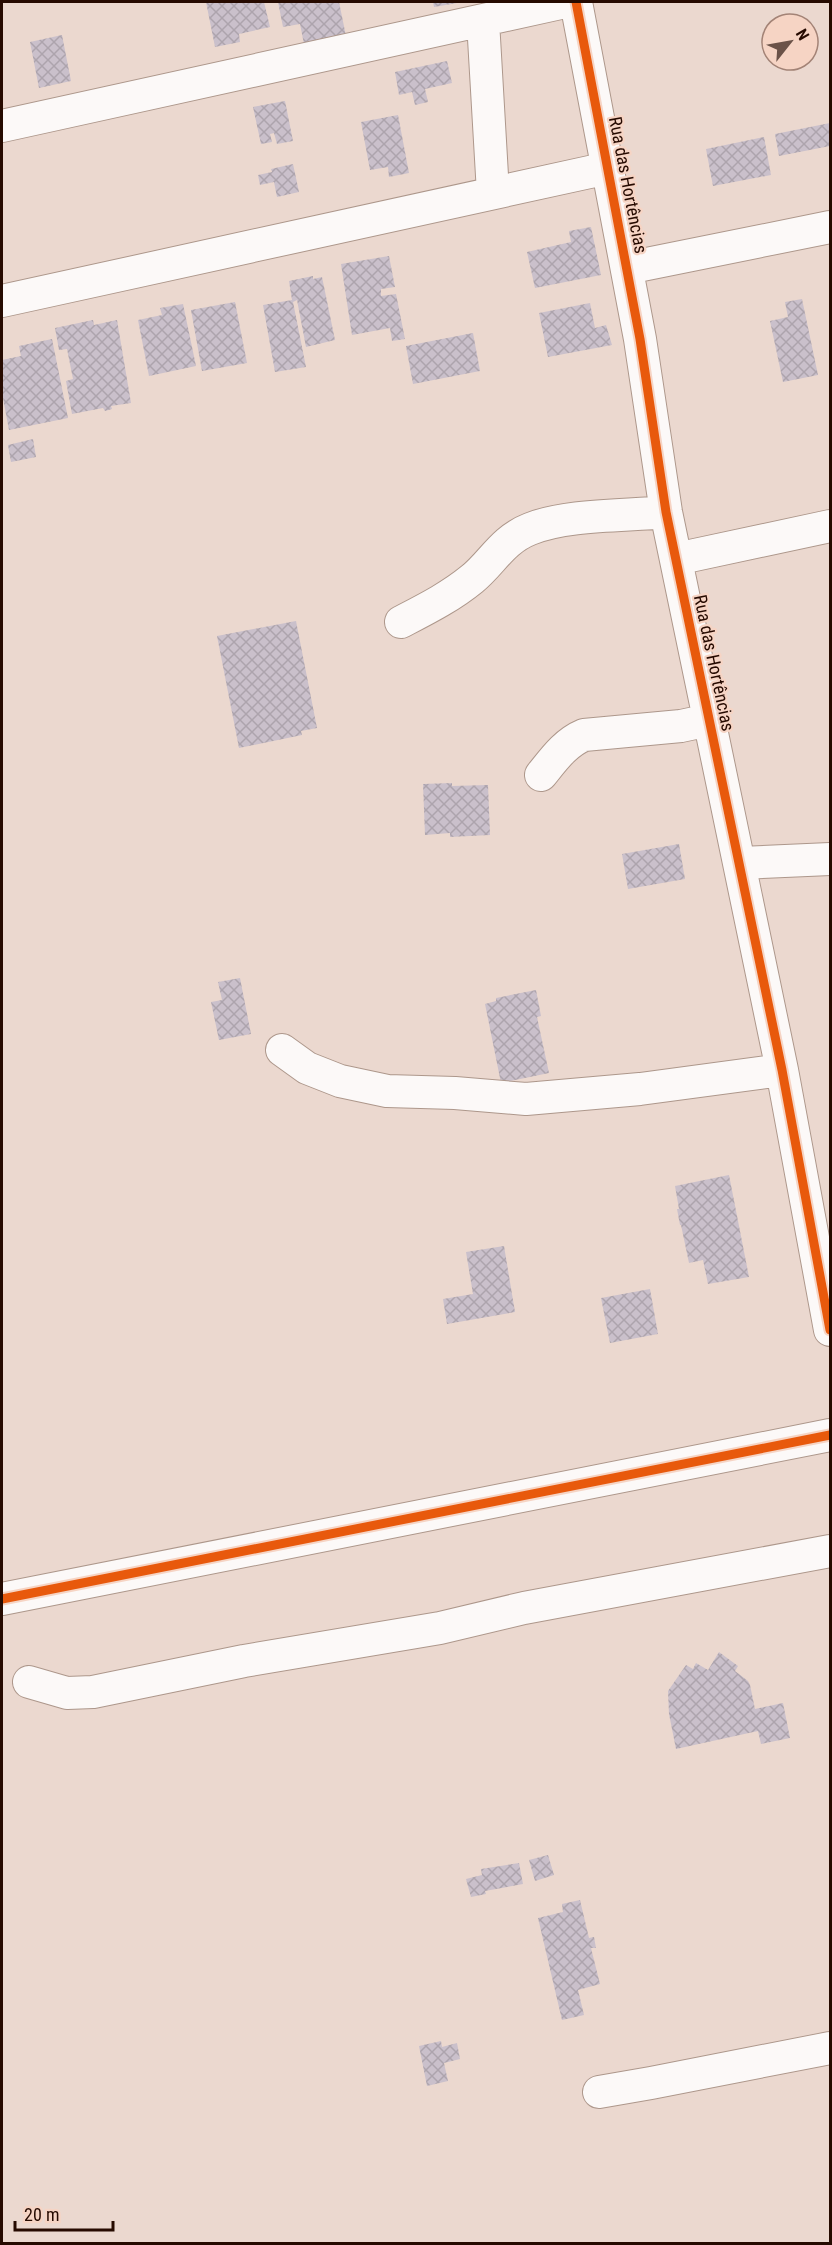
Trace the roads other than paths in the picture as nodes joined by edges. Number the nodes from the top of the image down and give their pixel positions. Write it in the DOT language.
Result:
graph roads {
  1 [pos="565,2"];
  2 [pos="576,2"];
  3 [pos="483,21"];
  4 [pos="2,126"];
  5 [pos="608,168"];
  6 [pos="493,193"];
  7 [pos="831,227"];
  8 [pos="627,268"];
  9 [pos="2,301"];
  10 [pos="666,512"];
  11 [pos="831,526"];
  12 [pos="676,559"];
  13 [pos="401,622"];
  14 [pos="709,720"];
  15 [pos="541,775"];
  16 [pos="831,859"];
  17 [pos="740,863"];
  18 [pos="282,1050"];
  19 [pos="782,1070"];
  20 [pos="831,1329"];
  21 [pos="831,1436"];
  22 [pos="831,1551"];
  23 [pos="2,1599"];
  24 [pos="29,1682"];
  25 [pos="831,2048"];
  26 [pos="599,2092"];
  1 -- 3 [label="street"];
  2 -- 5 [label="street, Rua das Hortências"];
  3 -- 4 [label="street"];
  3 -- 6 [label="street"];
  5 -- 6 [label="street"];
  5 -- 8 [label="street, Rua das Hortências"];
  6 -- 9 [label="street"];
  7 -- 8 [label="street"];
  8 -- 10 [label="street, Rua das Hortências"];
  10 -- 12 [label="street, Rua das Hortências"];
  10 -- 13 [label="street"];
  11 -- 12 [label="street"];
  12 -- 14 [label="street, Rua das Hortências"];
  14 -- 15 [label="street"];
  14 -- 17 [label="street, Rua das Hortências"];
  16 -- 17 [label="street"];
  17 -- 19 [label="street, Rua das Hortências"];
  18 -- 19 [label="street"];
  19 -- 20 [label="street, Rua das Hortências"];
  21 -- 23 [label="street"];
  22 -- 24 [label="street"];
  25 -- 26 [label="street"];
}
